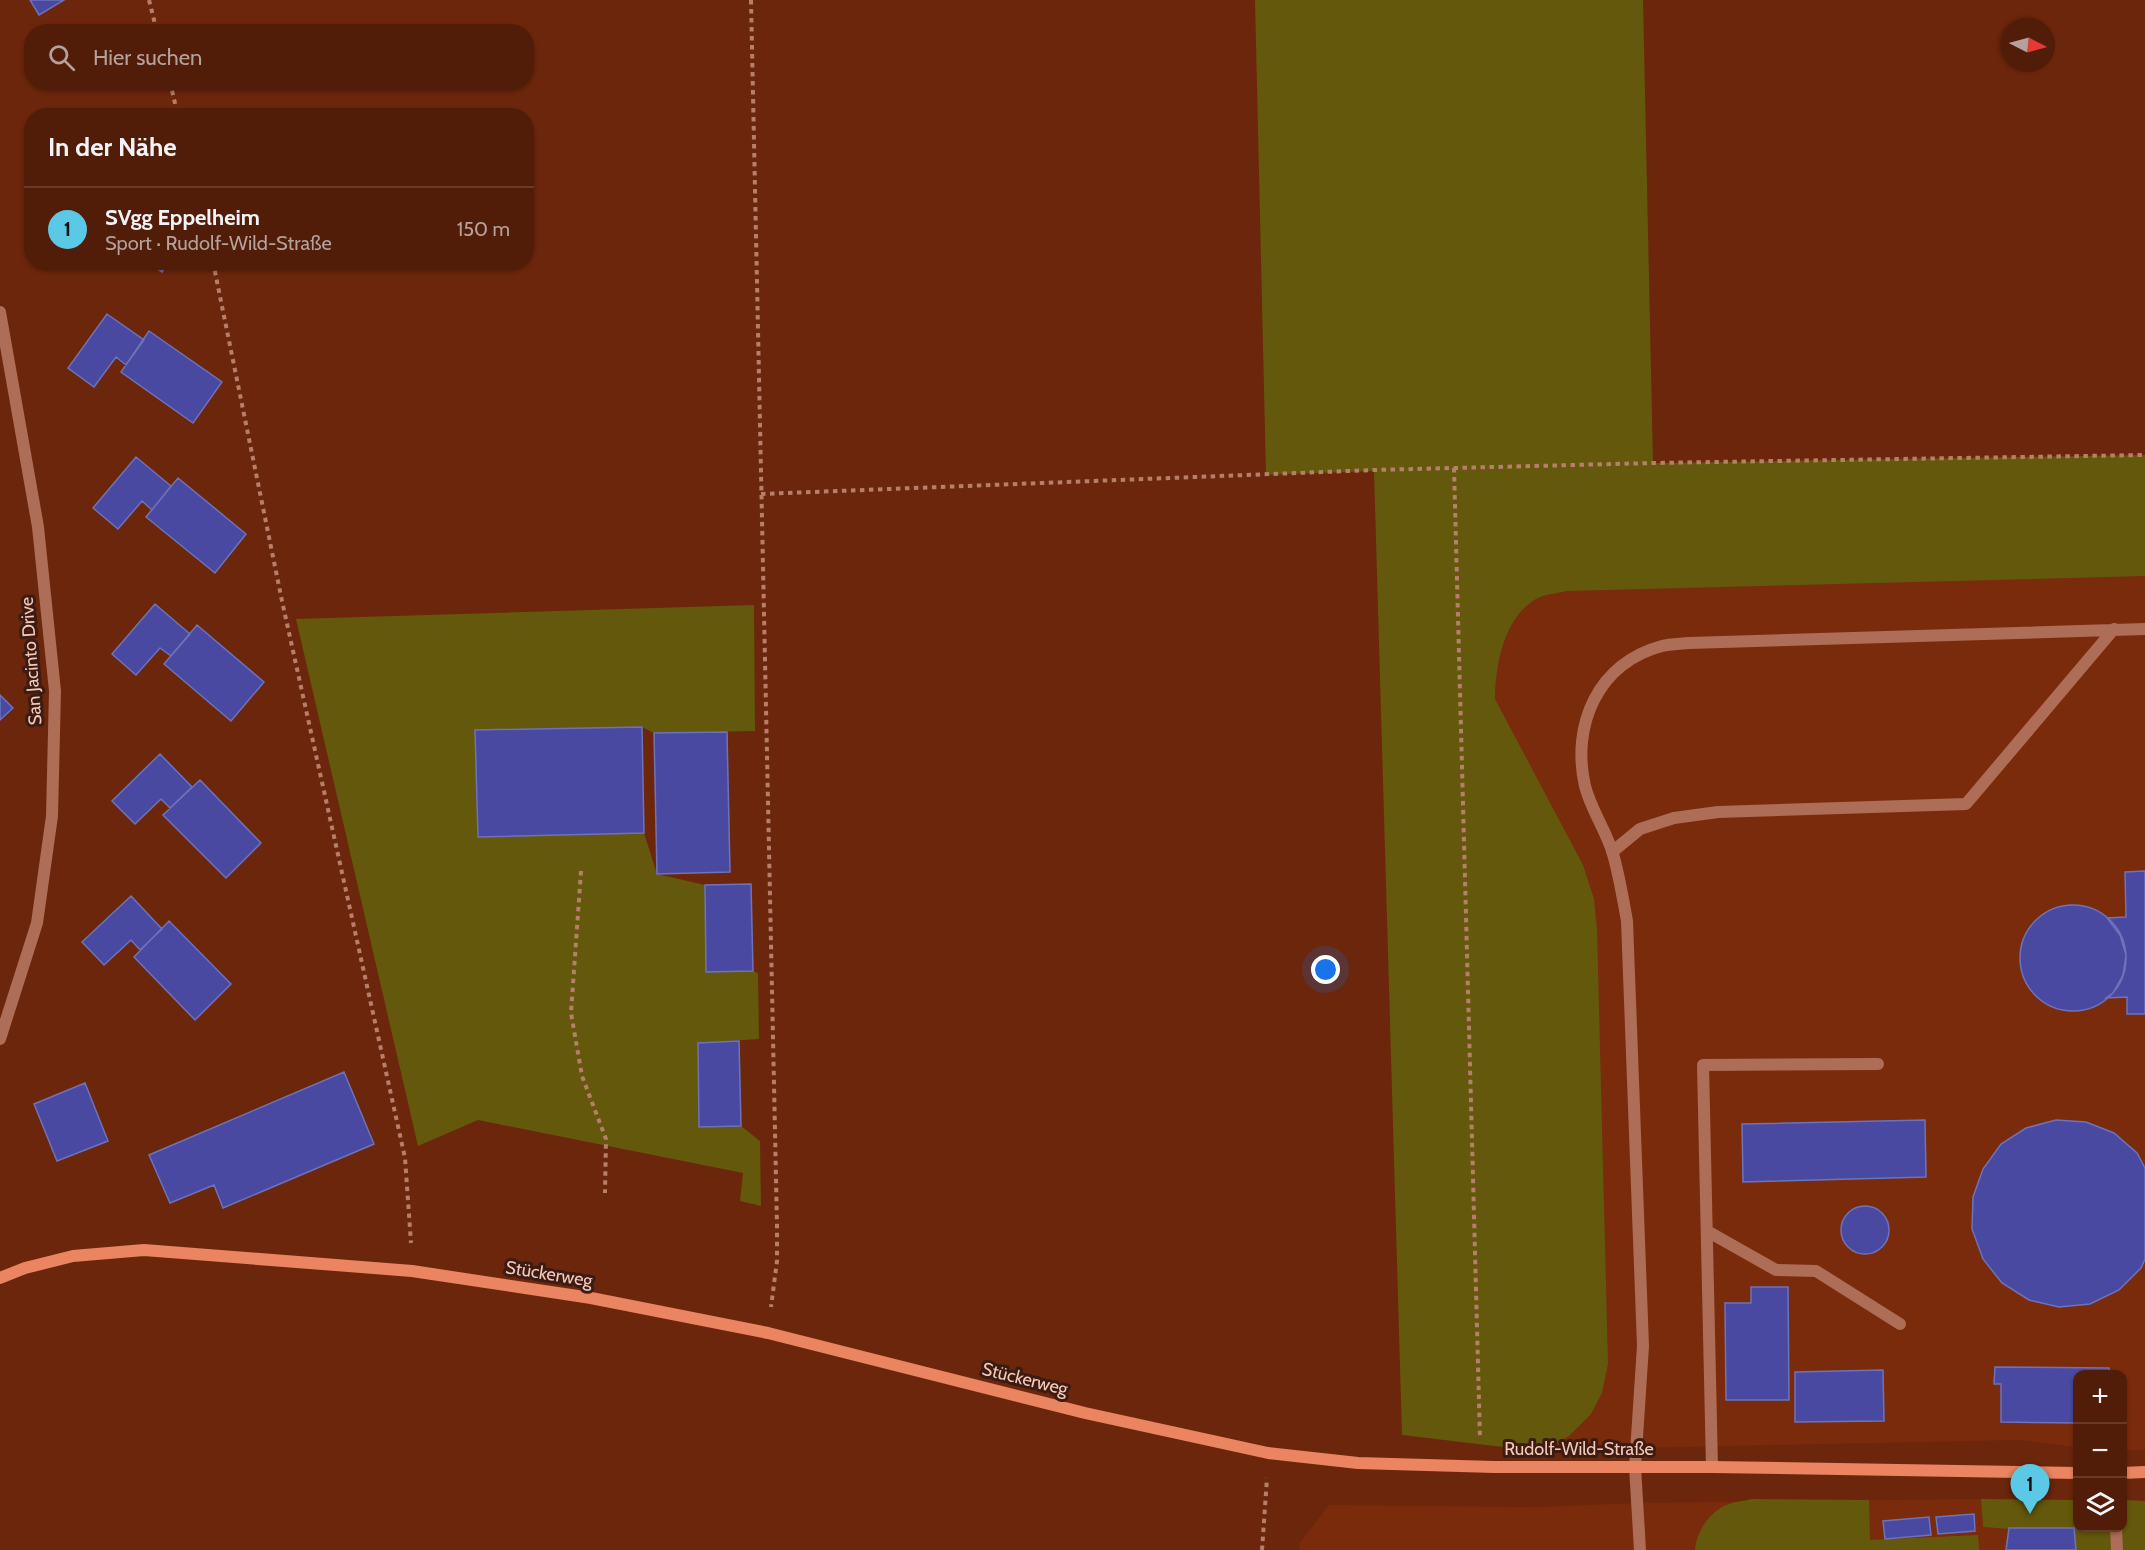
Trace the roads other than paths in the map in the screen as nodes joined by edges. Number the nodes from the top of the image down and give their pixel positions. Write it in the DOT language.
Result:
graph roads {
  1 [pos="0,312"];
  2 [pos="2114,629"];
  3 [pos="2145,629"];
  4 [pos="1612,852"];
  5 [pos="0,1040"];
  6 [pos="1878,1064"];
  7 [pos="1707,1231"];
  8 [pos="0,1278"];
  9 [pos="1900,1324"];
  10 [pos="1085,1413"];
  11 [pos="1635,1467"];
  12 [pos="1712,1467"];
  13 [pos="2145,1472"];
  14 [pos="2073,1473"];
  15 [pos="2127,1473"];
  16 [pos="2116,1532"];
  17 [pos="1640,1550"];
  18 [pos="2117,1550"];
  1 -- 5 [label="street, San Jacinto Drive"];
  2 -- 3 [label="street"];
  2 -- 4 [label="street"];
  2 -- 4 [label="street"];
  4 -- 11 [label="street"];
  6 -- 7 [label="street"];
  7 -- 9 [label="street"];
  7 -- 12 [label="street"];
  8 -- 10 [label="street, Stückerweg"];
  10 -- 11 [label="street, Rudolf-Wild-Straße"];
  11 -- 12 [label="street, Rudolf-Wild-Straße"];
  11 -- 17 [label="street"];
  12 -- 14 [label="street, Rudolf-Wild-Straße"];
  13 -- 15 [label="street"];
  16 -- 18 [label="street"];
}
